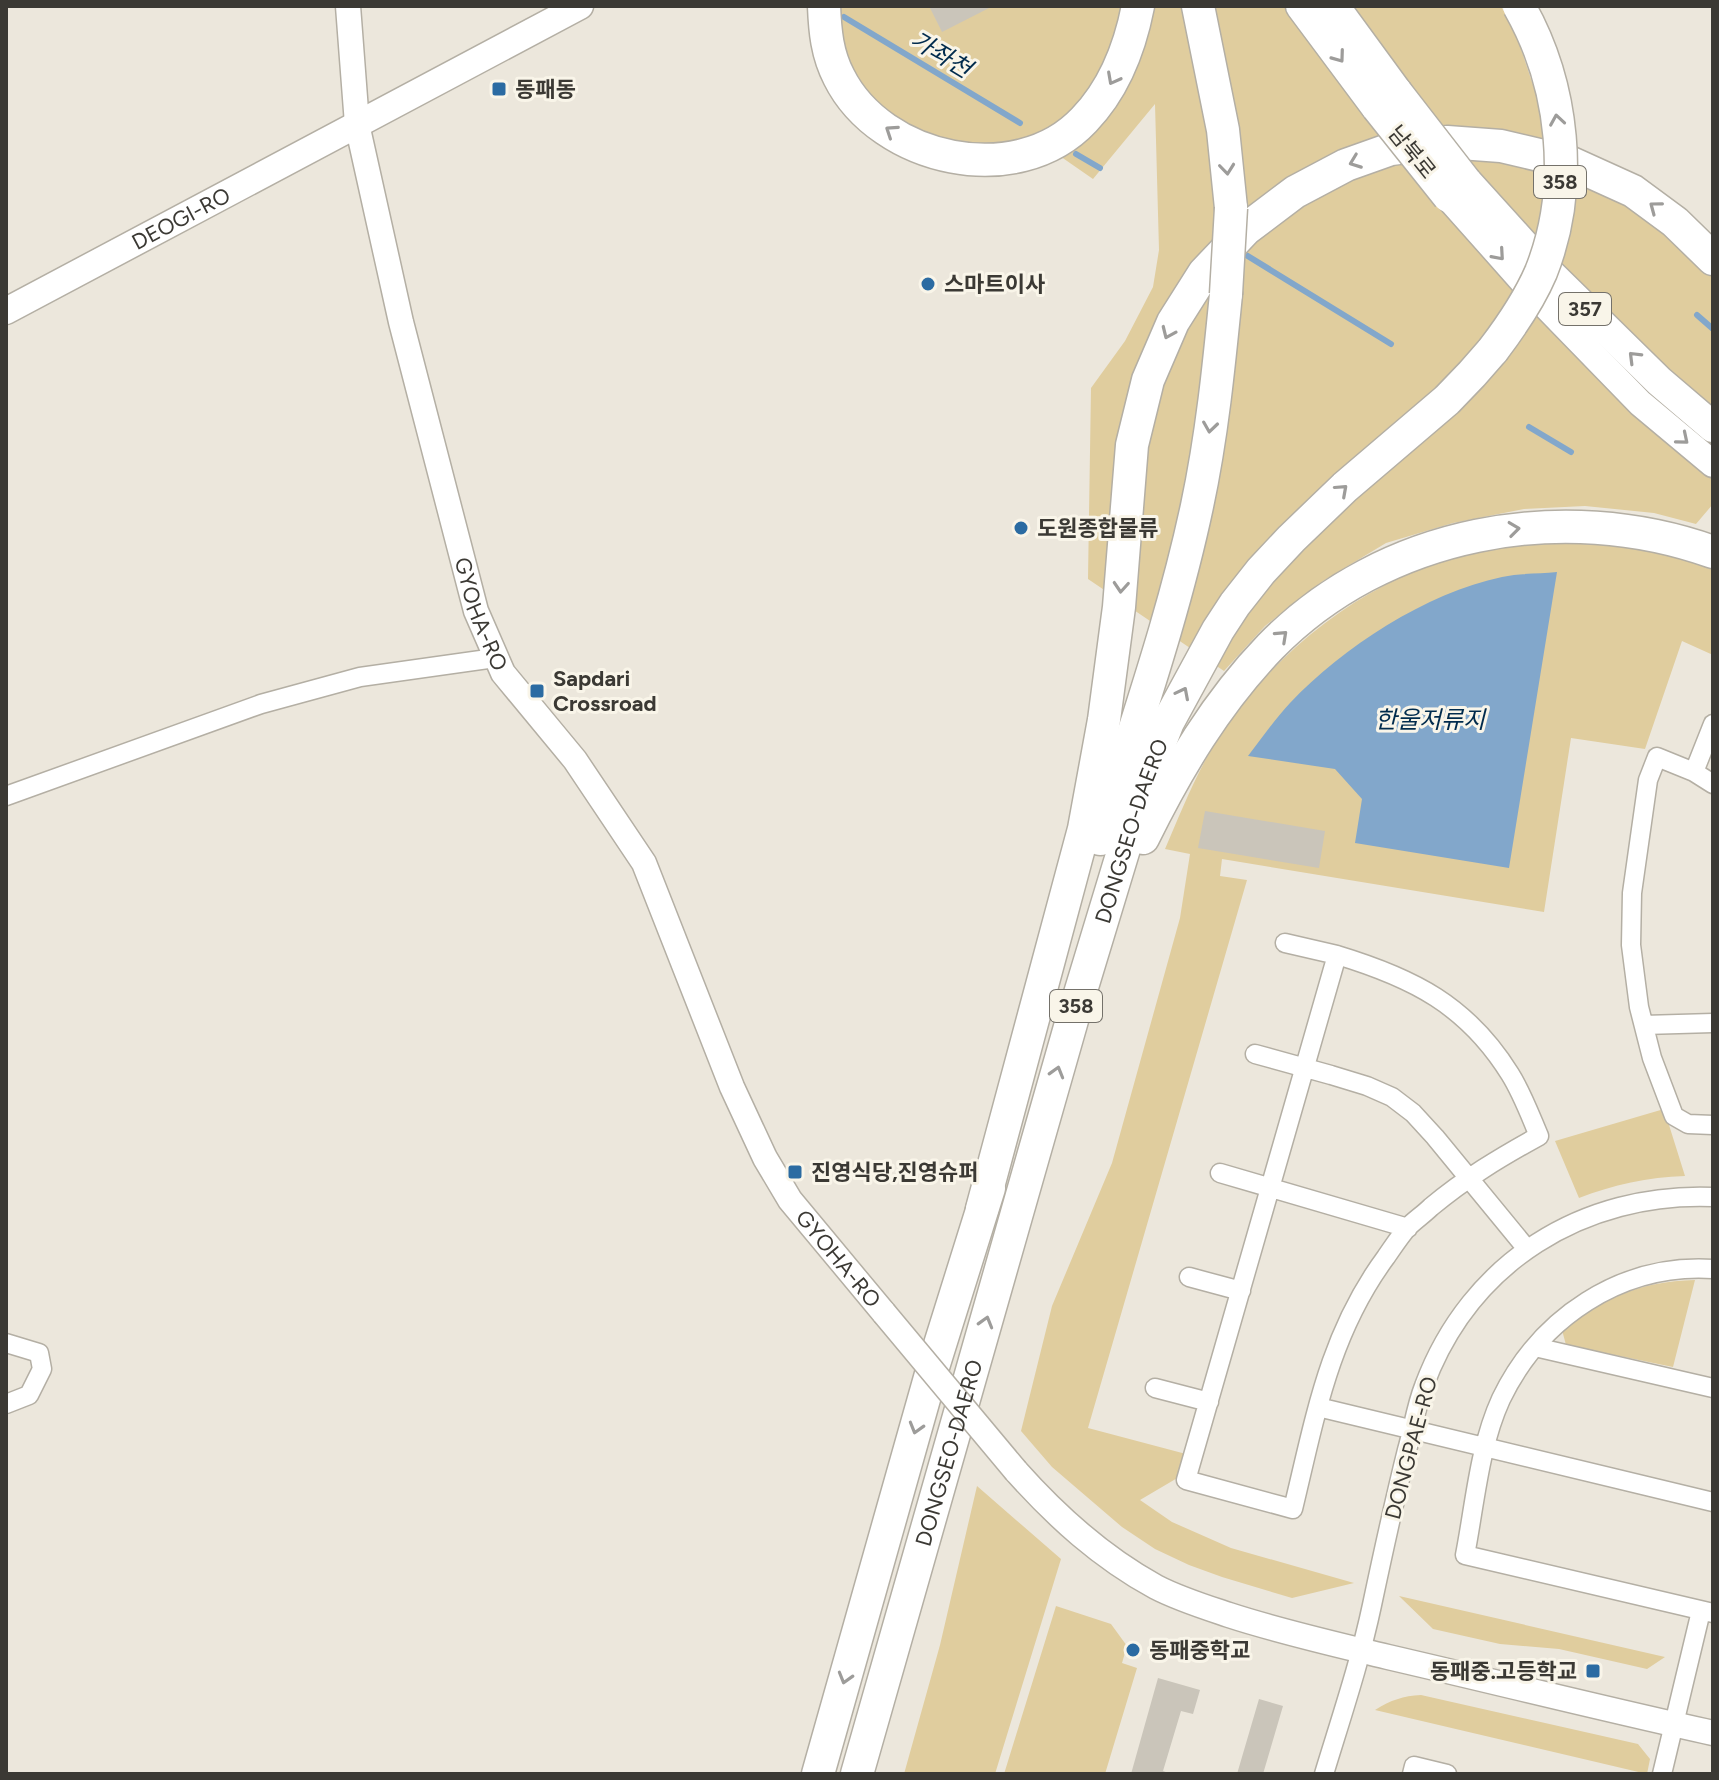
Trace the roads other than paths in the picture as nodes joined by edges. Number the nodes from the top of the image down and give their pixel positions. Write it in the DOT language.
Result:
graph roads {
  1 [pos="348,6"];
  2 [pos="580,6"];
  3 [pos="824,6"];
  4 [pos="1138,6"];
  5 [pos="1198,6"];
  6 [pos="1301,6"];
  7 [pos="1334,6"];
  8 [pos="1519,6"];
  9 [pos="1387,100"];
  10 [pos="357,124"];
  11 [pos="1457,189"];
  12 [pos="1713,259"];
  13 [pos="6,311"];
  14 [pos="1713,427"];
  15 [pos="1713,464"];
  16 [pos="1713,552"];
  17 [pos="495,658"];
  18 [pos="1713,724"];
  19 [pos="1694,772"];
  20 [pos="1713,784"];
  21 [pos="6,796"];
  22 [pos="1285,943"];
  23 [pos="1337,955"];
  24 [pos="1072,1020"];
  25 [pos="1713,1023"];
  26 [pos="1644,1025"];
  27 [pos="1255,1054"];
  28 [pos="1305,1067"];
  29 [pos="1713,1125"];
  30 [pos="1220,1173"];
  31 [pos="1469,1177"];
  32 [pos="1271,1187"];
  33 [pos="1713,1197"];
  34 [pos="982,1209"];
  35 [pos="1408,1228"];
  36 [pos="1527,1249"];
  37 [pos="1713,1269"];
  38 [pos="1189,1277"];
  39 [pos="1241,1291"];
  40 [pos="6,1343"];
  41 [pos="1535,1347"];
  42 [pos="1155,1388"];
  43 [pos="1713,1388"];
  44 [pos="1209,1402"];
  45 [pos="6,1404"];
  46 [pos="1318,1407"];
  47 [pos="1412,1430"];
  48 [pos="1486,1448"];
  49 [pos="1713,1502"];
  50 [pos="1707,1612"];
  51 [pos="1362,1651"];
  52 [pos="1675,1725"];
  53 [pos="1713,1733"];
  54 [pos="818,1774"];
  55 [pos="859,1774"];
  56 [pos="1324,1774"];
  57 [pos="1412,1774"];
  58 [pos="1447,1774"];
  59 [pos="1662,1774"];
  1 -- 10 [label="street, GYOHA-RO"];
  2 -- 10 [label="main road, DEOGI-RO"];
  4 -- 3 [label="highway, one-way"];
  5 -- 34 [label="highway, DONGSEO-DAERO / 358, one-way, bridge"];
  6 -- 9 [label="main road, 357, one-way"];
  7 -- 9 [label="main road, 357"];
  24 -- 8 [label="highway, DONGSEO-DAERO / 358, one-way, bridge"];
  9 -- 11 [label="main road, 남북로 / 357, bridge"];
  10 -- 13 [label="main road, DEOGI-RO"];
  10 -- 17 [label="street, GYOHA-RO"];
  14 -- 11 [label="main road, 357, one-way"];
  11 -- 15 [label="main road, 357, one-way"];
  12 -- 34 [label="highway, one-way"];
  24 -- 16 [label="highway, one-way"];
  17 -- 21 [label="street"];
  17 -- 51 [label="street, GYOHA-RO, bridge"];
  18 -- 19 [label="street"];
  19 -- 20 [label="street"];
  19 -- 26 [label="street"];
  22 -- 23 [label="street"];
  23 -- 28 [label="street"];
  23 -- 31 [label="street"];
  55 -- 24 [label="highway, DONGSEO-DAERO / 358, one-way"];
  25 -- 26 [label="street"];
  26 -- 29 [label="street"];
  27 -- 28 [label="street"];
  28 -- 31 [label="street"];
  28 -- 32 [label="street"];
  30 -- 32 [label="street"];
  31 -- 35 [label="street"];
  31 -- 36 [label="street"];
  32 -- 35 [label="street"];
  32 -- 39 [label="street"];
  33 -- 36 [label="street, DONGPAE-RO"];
  34 -- 54 [label="highway, DONGSEO-DAERO / 358, one-way"];
  35 -- 46 [label="street"];
  36 -- 47 [label="street, DONGPAE-RO"];
  37 -- 41 [label="street"];
  38 -- 39 [label="street"];
  39 -- 44 [label="street"];
  40 -- 45 [label="street"];
  41 -- 43 [label="street"];
  41 -- 48 [label="street"];
  42 -- 44 [label="street"];
  44 -- 46 [label="street"];
  46 -- 47 [label="street"];
  47 -- 48 [label="street"];
  47 -- 51 [label="street, DONGPAE-RO"];
  48 -- 49 [label="street"];
  48 -- 50 [label="street"];
  50 -- 52 [label="street"];
  51 -- 52 [label="street"];
  51 -- 56 [label="street, DONGPAE-RO"];
  52 -- 53 [label="street"];
  52 -- 59 [label="street"];
  57 -- 58 [label="street"];
}
